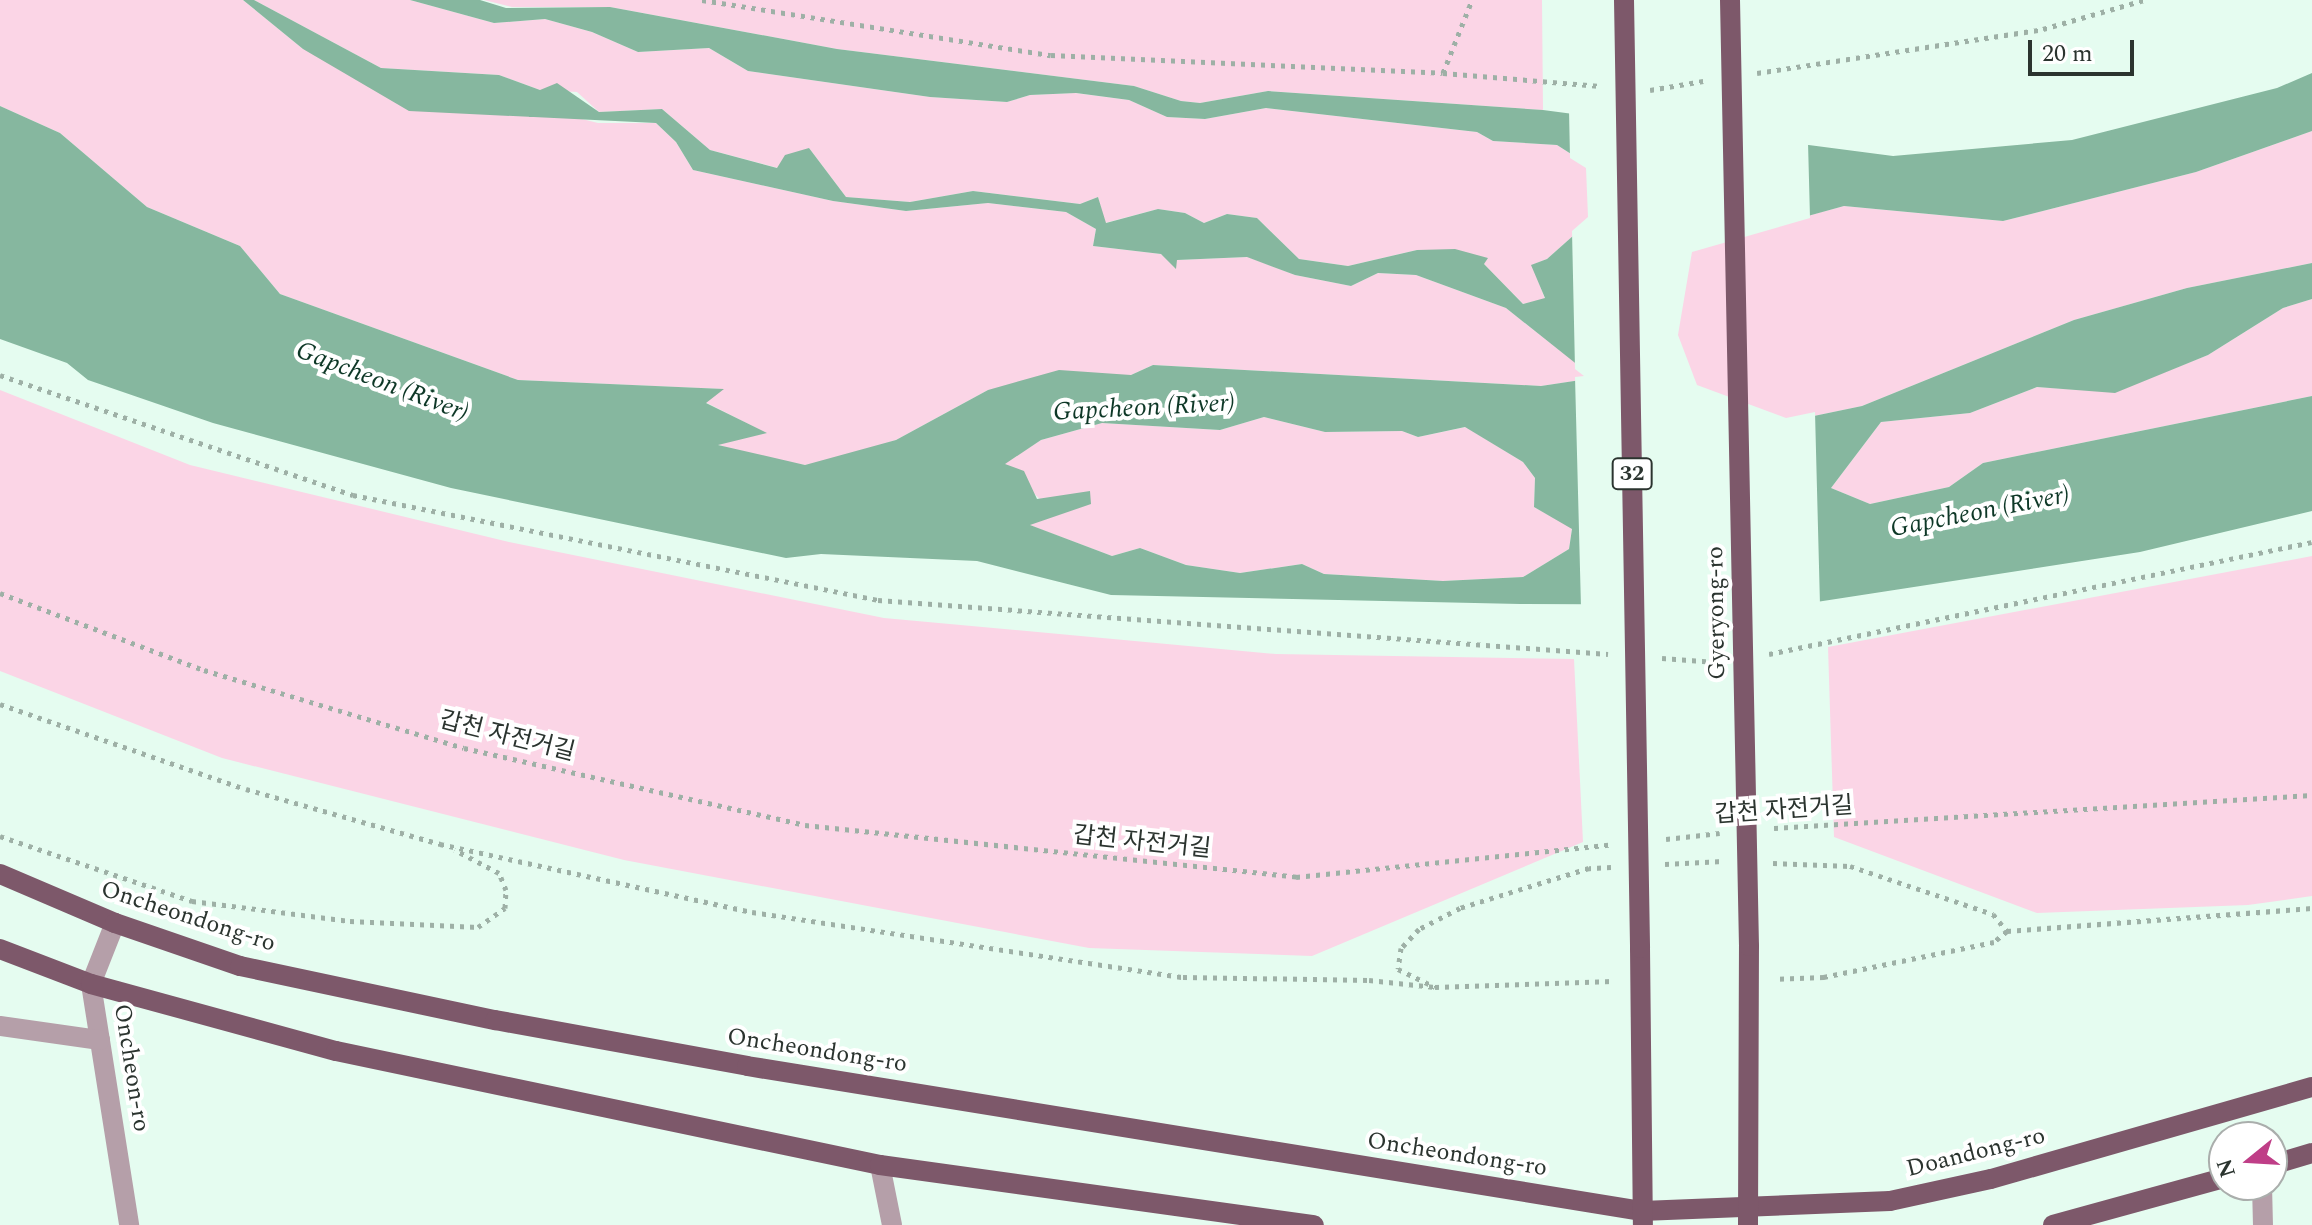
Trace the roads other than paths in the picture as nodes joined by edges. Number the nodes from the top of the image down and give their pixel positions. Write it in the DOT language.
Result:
graph roads {
  1 [pos="1624,0"];
  2 [pos="1730,0"];
  3 [pos="0,874"];
  4 [pos="115,923"];
  5 [pos="0,949"];
  6 [pos="91,984"];
  7 [pos="0,1026"];
  8 [pos="100,1040"];
  9 [pos="2312,1087"];
  10 [pos="2312,1153"];
  11 [pos="2288,1160"];
  12 [pos="880,1165"];
  13 [pos="2208,1182"];
  14 [pos="2262,1201"];
  15 [pos="1748,1216"];
  16 [pos="1642,1218"];
  17 [pos="129,1225"];
  18 [pos="892,1225"];
  19 [pos="1314,1225"];
  20 [pos="2053,1225"];
  21 [pos="2263,1225"];
  1 -- 16 [label="main road, 32, bridge"];
  2 -- 15 [label="main road, Gyeryong-ro, bridge"];
  3 -- 4 [label="main road, Oncheondong-ro"];
  4 -- 6 [label="street, Oncheon-ro"];
  4 -- 16 [label="main road, Oncheondong-ro"];
  5 -- 6 [label="main road"];
  6 -- 8 [label="street, Oncheon-ro"];
  6 -- 12 [label="main road"];
  7 -- 8 [label="street"];
  8 -- 17 [label="street, Oncheon-ro"];
  9 -- 15 [label="main road, Doandong-ro"];
  10 -- 11 [label="main road"];
  12 -- 18 [label="street"];
  12 -- 19 [label="main road"];
  13 -- 20 [label="main road"];
  14 -- 21 [label="street"];
  15 -- 16 [label="main road, Doandong-ro"];
}
